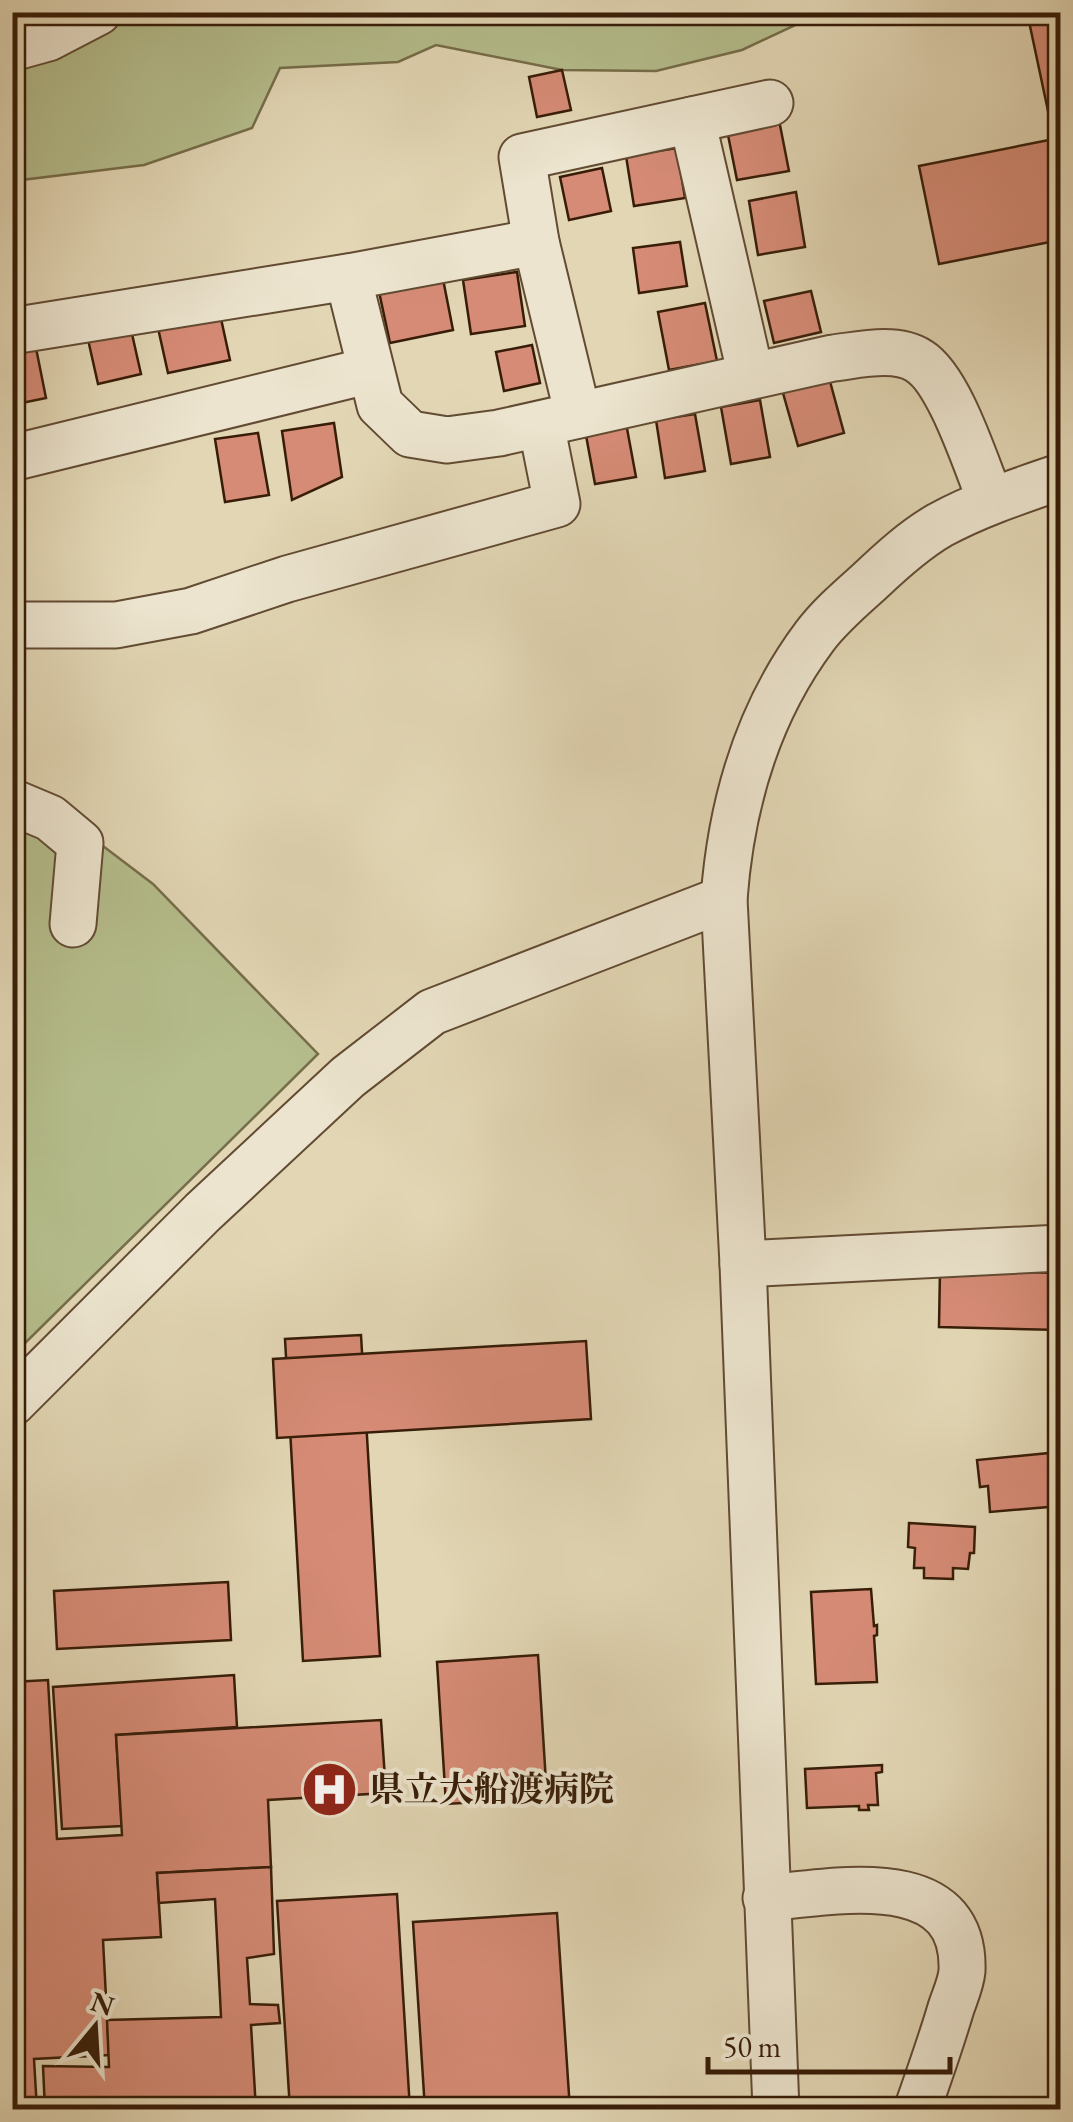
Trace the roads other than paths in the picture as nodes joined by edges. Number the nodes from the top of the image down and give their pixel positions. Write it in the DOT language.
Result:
graph roads {
  1 [pos="98,12"];
  2 [pos="24,34"];
  3 [pos="770,102"];
  4 [pos="692,120"];
  5 [pos="536,242"];
  6 [pos="348,277"];
  7 [pos="12,331"];
  8 [pos="371,370"];
  9 [pos="751,376"];
  10 [pos="559,420"];
  11 [pos="12,458"];
  12 [pos="1060,477"];
  13 [pos="990,501"];
  14 [pos="12,626"];
  15 [pos="12,802"];
  16 [pos="724,899"];
  17 [pos="73,924"];
  18 [pos="1060,1248"];
  19 [pos="744,1264"];
  20 [pos="12,1403"];
  21 [pos="766,1898"];
  22 [pos="776,2110"];
  23 [pos="917,2110"];
  1 -- 2 [label="street"];
  3 -- 4 [label="street"];
  4 -- 5 [label="street"];
  4 -- 9 [label="street"];
  5 -- 6 [label="street"];
  5 -- 10 [label="street"];
  6 -- 7 [label="street"];
  6 -- 8 [label="street"];
  8 -- 10 [label="street"];
  8 -- 11 [label="street"];
  9 -- 10 [label="street"];
  9 -- 13 [label="street"];
  10 -- 14 [label="street"];
  12 -- 13 [label="street"];
  13 -- 16 [label="street"];
  15 -- 17 [label="street"];
  16 -- 19 [label="street"];
  16 -- 20 [label="street"];
  18 -- 19 [label="street"];
  19 -- 21 [label="street"];
  21 -- 22 [label="street"];
  21 -- 23 [label="street"];
}
